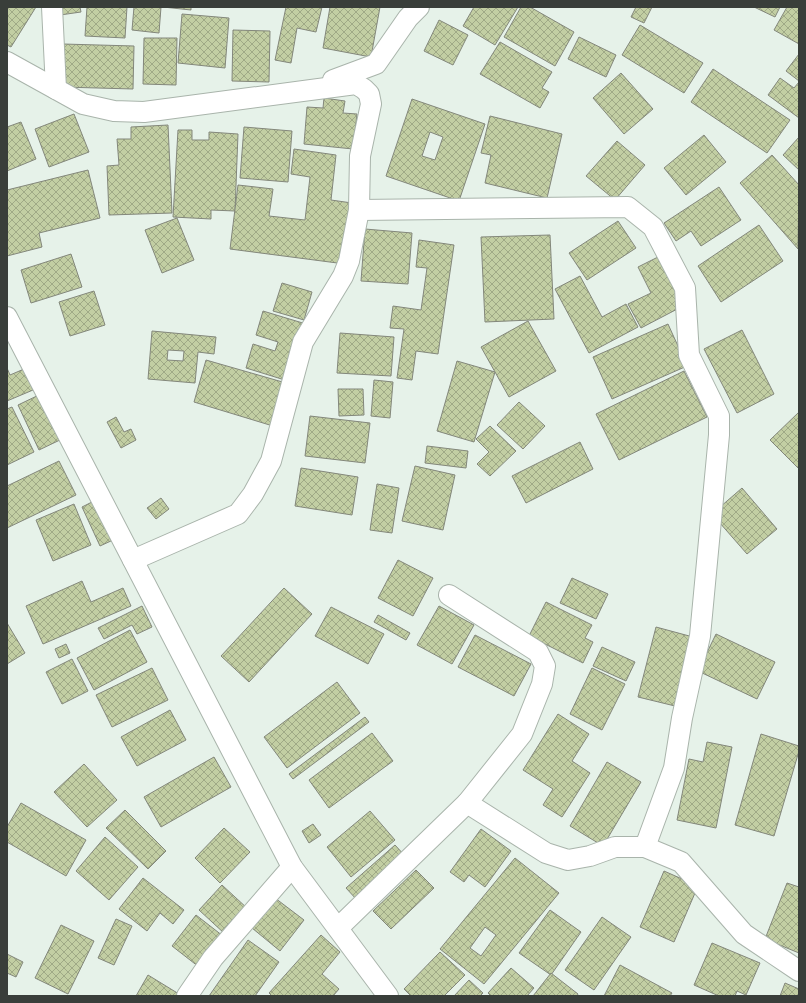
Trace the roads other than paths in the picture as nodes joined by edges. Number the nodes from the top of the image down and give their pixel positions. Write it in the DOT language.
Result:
graph roads {
  1 [pos="52,7"];
  2 [pos="419,7"];
  3 [pos="7,62"];
  4 [pos="56,89"];
  5 [pos="303,91"];
  6 [pos="359,210"];
  7 [pos="7,317"];
  8 [pos="133,560"];
  9 [pos="449,595"];
  10 [pos="467,803"];
  11 [pos="645,847"];
  12 [pos="292,867"];
  13 [pos="338,928"];
  14 [pos="799,971"];
  15 [pos="187,996"];
  16 [pos="388,996"];
  1 -- 4 [label="street"];
  2 -- 5 [label="street"];
  3 -- 4 [label="street"];
  4 -- 5 [label="street"];
  5 -- 6 [label="street"];
  6 -- 8 [label="street"];
  6 -- 11 [label="street"];
  7 -- 8 [label="street"];
  8 -- 12 [label="street"];
  9 -- 10 [label="street"];
  10 -- 11 [label="street"];
  10 -- 13 [label="street"];
  11 -- 14 [label="street"];
  12 -- 13 [label="street"];
  12 -- 15 [label="street"];
  13 -- 16 [label="street"];
}
